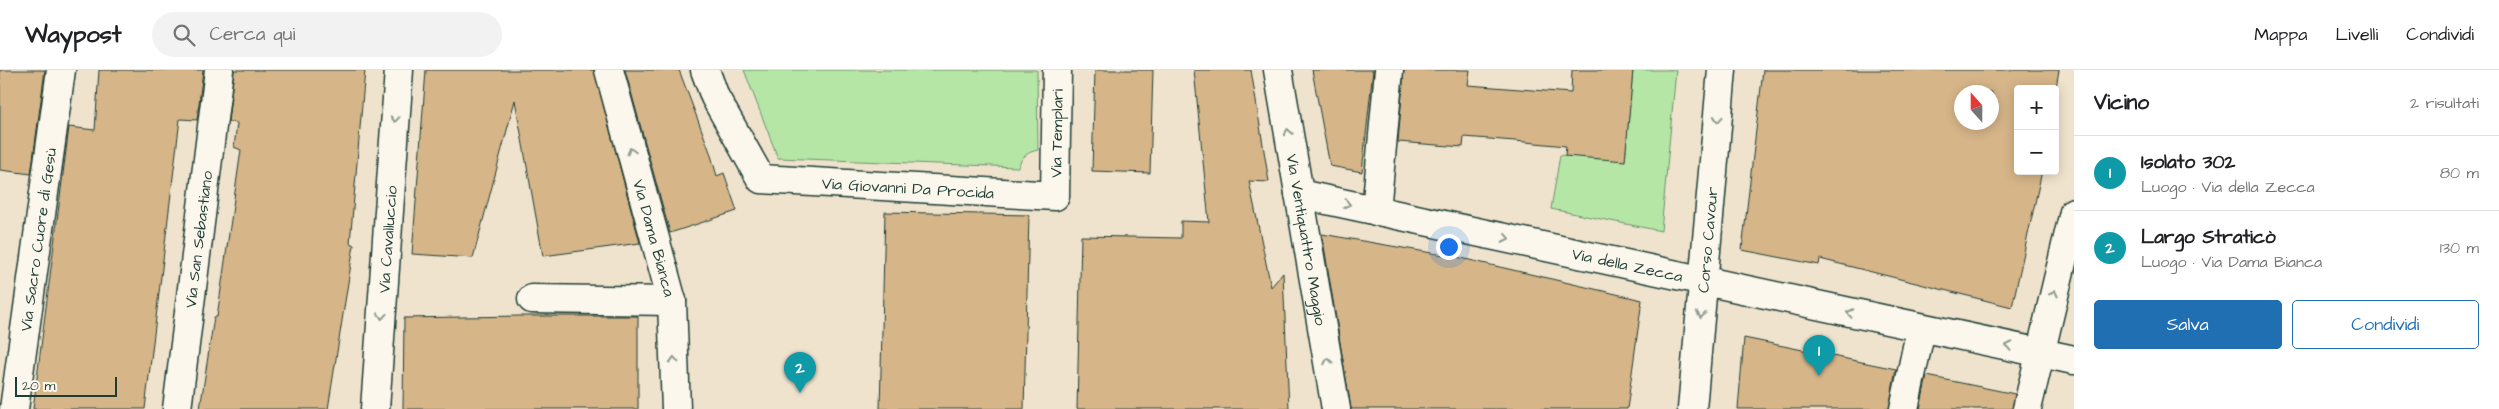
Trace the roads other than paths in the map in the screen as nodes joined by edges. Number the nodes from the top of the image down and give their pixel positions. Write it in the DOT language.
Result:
graph roads {
  1 [pos="61,70"];
  2 [pos="219,70"];
  3 [pos="399,70"];
  4 [pos="609,70"];
  5 [pos="705,70"];
  6 [pos="1057,70"];
  7 [pos="1278,70"];
  8 [pos="1389,70"];
  9 [pos="1722,70"];
  10 [pos="1299,194"];
  11 [pos="1055,196"];
  12 [pos="1376,211"];
  13 [pos="2074,212"];
  14 [pos="1704,281"];
  15 [pos="532,300"];
  16 [pos="672,301"];
  17 [pos="1921,328"];
  18 [pos="2040,353"];
  19 [pos="2074,360"];
  20 [pos="14,409"];
  21 [pos="177,409"];
  22 [pos="375,409"];
  23 [pos="676,409"];
  24 [pos="1336,409"];
  25 [pos="1692,409"];
  26 [pos="1904,409"];
  27 [pos="2027,409"];
  1 -- 20 [label="street, Via Sacro Cuore di Gesù"];
  2 -- 21 [label="street, Via San Sebastiano"];
  3 -- 22 [label="street, Via Cavalluccio, one-way"];
  16 -- 4 [label="street, Via Dama Bianca, one-way"];
  5 -- 11 [label="street, Via Giovanni Da Procida"];
  6 -- 11 [label="street, Via Templari"];
  10 -- 7 [label="street, Via Ventiquattro Maggio, one-way"];
  8 -- 12 [label="street"];
  9 -- 14 [label="street, Corso Cavour, one-way"];
  10 -- 12 [label="street, Via della Zecca, one-way"];
  24 -- 10 [label="street, Via Ventiquattro Maggio, one-way"];
  12 -- 14 [label="street, Via della Zecca, one-way"];
  18 -- 13 [label="street, one-way"];
  17 -- 14 [label="street, Via della Zecca, one-way"];
  14 -- 25 [label="street, Corso Cavour, one-way"];
  15 -- 16 [label="street"];
  23 -- 16 [label="street, Via Dama Bianca, one-way"];
  18 -- 17 [label="street, Via della Zecca, one-way"];
  17 -- 26 [label="street"];
  18 -- 19 [label="street, Via della Zecca"];
  18 -- 27 [label="street"];
}
